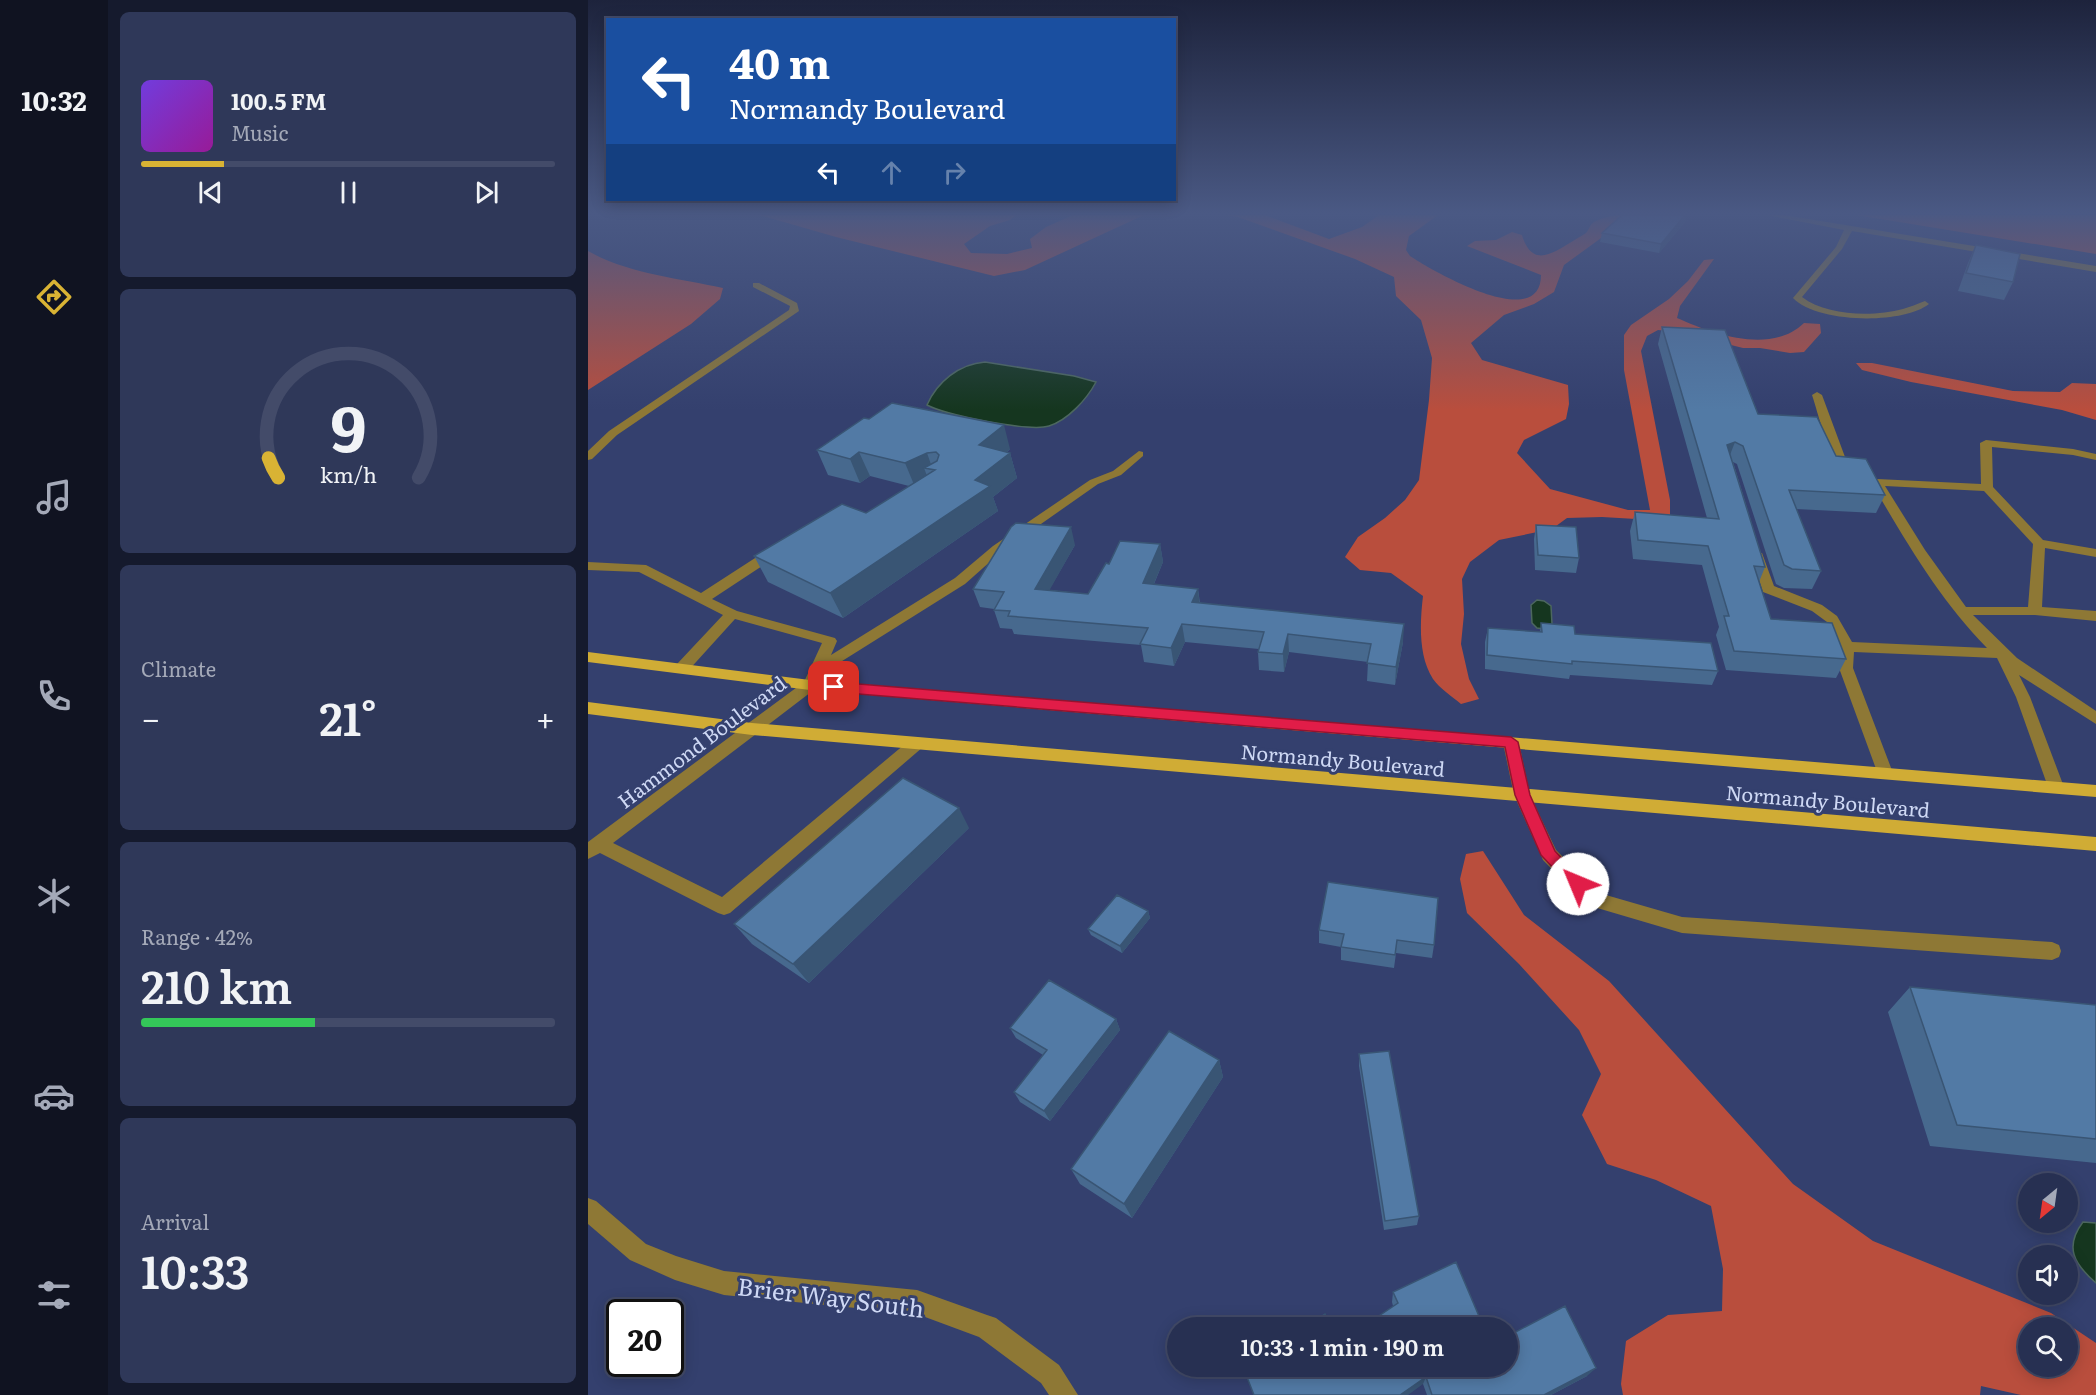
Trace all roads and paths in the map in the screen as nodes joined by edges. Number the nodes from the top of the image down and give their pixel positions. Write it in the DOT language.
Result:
graph roads {
  1 [pos="1811,280"];
  2 [pos="756,285"];
  3 [pos="1925,304"];
  4 [pos="1817,395"];
  5 [pos="1139,454"];
  6 [pos="588,457"];
  7 [pos="2096,457"];
  8 [pos="1877,482"];
  9 [pos="1987,488"];
  10 [pos="2039,543"];
  11 [pos="789,546"];
  12 [pos="1755,548"];
  13 [pos="2096,553"];
  14 [pos="588,566"];
  15 [pos="702,599"];
  16 [pos="1963,611"];
  17 [pos="2035,611"];
  18 [pos="732,614"];
  19 [pos="2096,616"];
  20 [pos="1847,647"];
  21 [pos="2002,653"];
  22 [pos="588,657"];
  23 [pos="682,668"];
  24 [pos="814,677"];
  25 [pos="588,708"];
  26 [pos="2096,718"];
  27 [pos="752,729"];
  28 [pos="1511,742"];
  29 [pos="917,743"];
  30 [pos="1885,773"];
  31 [pos="2056,788"];
  32 [pos="2096,791"];
  33 [pos="1522,795"];
  34 [pos="2096,844"];
  35 [pos="593,848"];
  36 [pos="2052,951"];
  37 [pos="588,1209"];
  38 [pos="1065,1395"];
  1 -- 3 [label="street"];
  2 -- 6 [label="street"];
  4 -- 8 [label="street"];
  5 -- 24 [label="street, Hammond Boulevard"];
  7 -- 9 [label="street"];
  8 -- 9 [label="street"];
  8 -- 16 [label="street"];
  9 -- 10 [label="street"];
  10 -- 13 [label="street"];
  10 -- 17 [label="street"];
  11 -- 15 [label="street"];
  12 -- 20 [label="street"];
  14 -- 15 [label="street"];
  15 -- 18 [label="street"];
  16 -- 17 [label="street"];
  16 -- 21 [label="street"];
  17 -- 19 [label="street"];
  18 -- 23 [label="street"];
  18 -- 24 [label="street"];
  20 -- 21 [label="street"];
  20 -- 30 [label="street"];
  21 -- 26 [label="street"];
  21 -- 31 [label="street"];
  22 -- 23 [label="main road, Normandy Boulevard"];
  23 -- 24 [label="main road, Normandy Boulevard"];
  24 -- 27 [label="street, Hammond Boulevard"];
  24 -- 28 [label="main road, Normandy Boulevard"];
  25 -- 27 [label="main road, Normandy Boulevard"];
  27 -- 29 [label="main road, Normandy Boulevard"];
  27 -- 35 [label="street, Hammond Boulevard"];
  28 -- 30 [label="main road, Normandy Boulevard"];
  28 -- 33 [label="street"];
  29 -- 33 [label="main road, Normandy Boulevard"];
  29 -- 35 [label="street"];
  30 -- 31 [label="main road, Normandy Boulevard"];
  31 -- 32 [label="main road, Normandy Boulevard"];
  33 -- 34 [label="main road, Normandy Boulevard"];
  33 -- 36 [label="street"];
  37 -- 38 [label="street, Brier Way South"];
}
